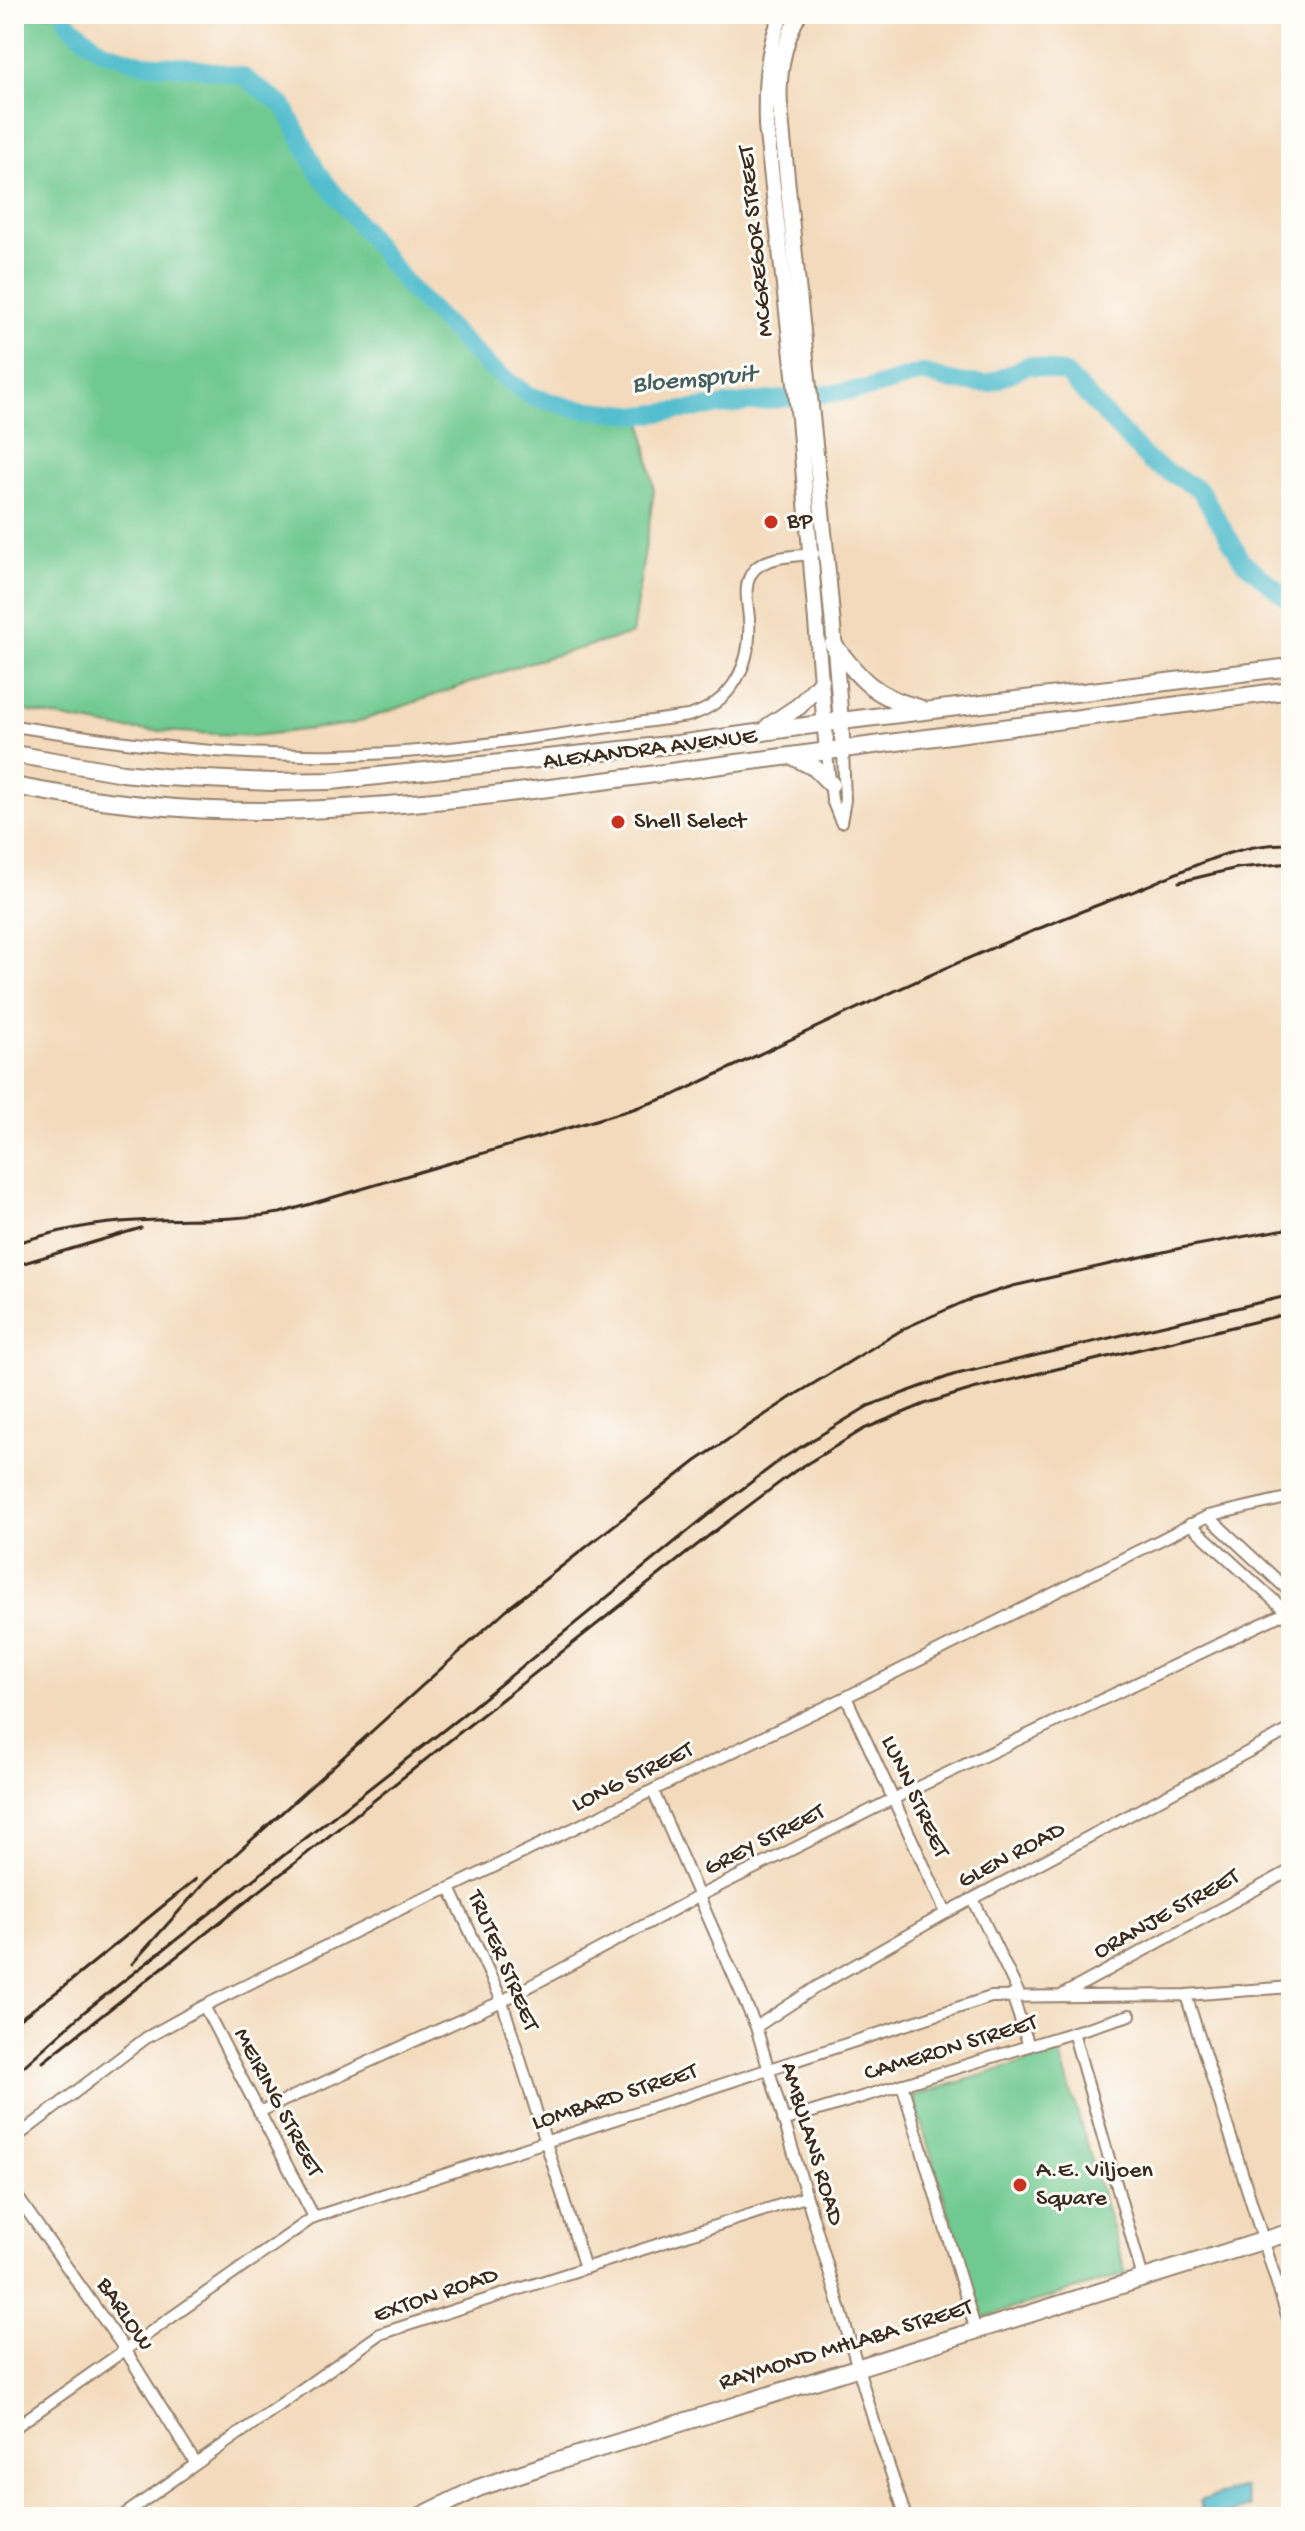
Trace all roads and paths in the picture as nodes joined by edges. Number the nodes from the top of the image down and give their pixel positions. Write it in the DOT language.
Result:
graph roads {
  1 [pos="782,14"];
  2 [pos="799,14"];
  3 [pos="801,375"];
  4 [pos="806,418"];
  5 [pos="826,553"];
  6 [pos="811,554"];
  7 [pos="833,644"];
  8 [pos="1291,667"];
  9 [pos="820,683"];
  10 [pos="1291,690"];
  11 [pos="929,710"];
  12 [pos="833,722"];
  13 [pos="14,726"];
  14 [pos="737,737"];
  15 [pos="835,752"];
  16 [pos="14,754"];
  17 [pos="794,756"];
  18 [pos="188,778"];
  19 [pos="831,784"];
  20 [pos="14,786"];
  21 [pos="43,792"];
  22 [pos="14,795"];
  23 [pos="189,808"];
  24 [pos="1291,1497"];
  25 [pos="1208,1516"];
  26 [pos="1190,1524"];
  27 [pos="1291,1593"];
  28 [pos="1290,1613"];
  29 [pos="846,1697"];
  30 [pos="1291,1729"];
  31 [pos="653,1791"];
  32 [pos="893,1799"];
  33 [pos="1291,1870"];
  34 [pos="450,1888"];
  35 [pos="699,1896"];
  36 [pos="973,1899"];
  37 [pos="946,1913"];
  38 [pos="1291,1987"];
  39 [pos="1063,1995"];
  40 [pos="1186,1995"];
  41 [pos="1016,1996"];
  42 [pos="502,2001"];
  43 [pos="204,2006"];
  44 [pos="1130,2015"];
  45 [pos="756,2027"];
  46 [pos="1073,2032"];
  47 [pos="1029,2046"];
  48 [pos="767,2069"];
  49 [pos="902,2084"];
  50 [pos="259,2112"];
  51 [pos="783,2121"];
  52 [pos="14,2139"];
  53 [pos="545,2141"];
  54 [pos="14,2192"];
  55 [pos="805,2197"];
  56 [pos="314,2217"];
  57 [pos="1291,2232"];
  58 [pos="1262,2241"];
  59 [pos="585,2268"];
  60 [pos="1143,2278"];
  61 [pos="1291,2328"];
  62 [pos="976,2331"];
  63 [pos="126,2351"];
  64 [pos="858,2367"];
  65 [pos="14,2428"];
  66 [pos="196,2464"];
  67 [pos="121,2517"];
  68 [pos="419,2517"];
  69 [pos="906,2517"];
  1 -- 3 [label="main road, MCGREGOR STREET"];
  2 -- 3 [label="main road, MCGREGOR STREET"];
  3 -- 4 [label="main road, MCGREGOR STREET"];
  4 -- 5 [label="main road, MCGREGOR STREET"];
  4 -- 6 [label="main road, MCGREGOR STREET"];
  5 -- 6 [label="street"];
  5 -- 7 [label="main road, MCGREGOR STREET"];
  6 -- 9 [label="main road, MCGREGOR STREET"];
  6 -- 13 [label="street"];
  7 -- 11 [label="main road"];
  7 -- 12 [label="main road, MCGREGOR STREET"];
  8 -- 11 [label="main road, ALEXANDRA AVENUE"];
  9 -- 12 [label="main road, MCGREGOR STREET"];
  9 -- 14 [label="main road"];
  10 -- 15 [label="main road, ALEXANDRA AVENUE"];
  11 -- 12 [label="main road, ALEXANDRA AVENUE"];
  12 -- 14 [label="main road, ALEXANDRA AVENUE"];
  12 -- 15 [label="main road, MCGREGOR STREET"];
  14 -- 18 [label="main road, ALEXANDRA AVENUE"];
  15 -- 17 [label="main road, ALEXANDRA AVENUE"];
  15 -- 19 [label="street"];
  15 -- 19 [label="street"];
  16 -- 18 [label="main road, ALEXANDRA AVENUE"];
  17 -- 19 [label="main road"];
  17 -- 23 [label="main road, ALEXANDRA AVENUE"];
  18 -- 23 [label="main road"];
  20 -- 21 [label="main road, ALEXANDRA AVENUE"];
  21 -- 22 [label="main road"];
  21 -- 23 [label="main road, ALEXANDRA AVENUE"];
  24 -- 25 [label="street, LONG STREET"];
  25 -- 26 [label="street, LONG STREET"];
  25 -- 27 [label="street"];
  26 -- 28 [label="street"];
  26 -- 29 [label="street, LONG STREET"];
  28 -- 32 [label="street, GREY STREET"];
  29 -- 31 [label="street, LONG STREET"];
  29 -- 32 [label="street, LUNN STREET"];
  30 -- 36 [label="street, GLEN ROAD"];
  31 -- 34 [label="street, LONG STREET"];
  31 -- 35 [label="street, AMBULANS ROAD"];
  32 -- 35 [label="street, GREY STREET"];
  32 -- 37 [label="street, LUNN STREET"];
  33 -- 39 [label="street, ORANJE STREET"];
  34 -- 42 [label="street, TRUTER STREET"];
  34 -- 43 [label="street, LONG STREET"];
  35 -- 42 [label="street, GREY STREET"];
  35 -- 45 [label="street, AMBULANS ROAD"];
  36 -- 37 [label="street, GLEN ROAD"];
  36 -- 41 [label="street"];
  37 -- 45 [label="street, GLEN ROAD"];
  38 -- 40 [label="street, LOMBARD STREET"];
  39 -- 40 [label="street, LOMBARD STREET"];
  39 -- 41 [label="street, LOMBARD STREET"];
  40 -- 58 [label="street"];
  41 -- 47 [label="street"];
  41 -- 48 [label="street, LOMBARD STREET"];
  42 -- 50 [label="street, GREY STREET"];
  42 -- 53 [label="street, TRUTER STREET"];
  43 -- 50 [label="street, MEIRING STREET"];
  43 -- 52 [label="street, LONG STREET"];
  44 -- 46 [label="street, CAMERON STREET"];
  45 -- 48 [label="street, AMBULANS ROAD"];
  46 -- 47 [label="street, CAMERON STREET"];
  46 -- 60 [label="street"];
  47 -- 49 [label="street, CAMERON STREET"];
  48 -- 51 [label="street, AMBULANS ROAD"];
  48 -- 53 [label="street, LOMBARD STREET"];
  49 -- 51 [label="street, CAMERON STREET"];
  49 -- 62 [label="street"];
  50 -- 56 [label="street, MEIRING STREET"];
  51 -- 55 [label="street, AMBULANS ROAD"];
  53 -- 56 [label="street, LOMBARD STREET"];
  53 -- 59 [label="street, TRUTER STREET"];
  54 -- 63 [label="street, BARLOW"];
  55 -- 59 [label="street, EXTON ROAD"];
  55 -- 64 [label="street, AMBULANS ROAD"];
  56 -- 63 [label="street, LOMBARD STREET"];
  57 -- 58 [label="main road, RAYMOND MHLABA STREET"];
  58 -- 60 [label="main road, RAYMOND MHLABA STREET"];
  58 -- 61 [label="street"];
  59 -- 66 [label="street, EXTON ROAD"];
  60 -- 62 [label="main road, RAYMOND MHLABA STREET"];
  62 -- 64 [label="main road, RAYMOND MHLABA STREET"];
  63 -- 65 [label="street, LOMBARD STREET"];
  63 -- 66 [label="street, BARLOW"];
  64 -- 68 [label="main road, RAYMOND MHLABA STREET"];
  64 -- 69 [label="street, AMBULANS ROAD"];
  66 -- 67 [label="street, EXTON ROAD"];
}
